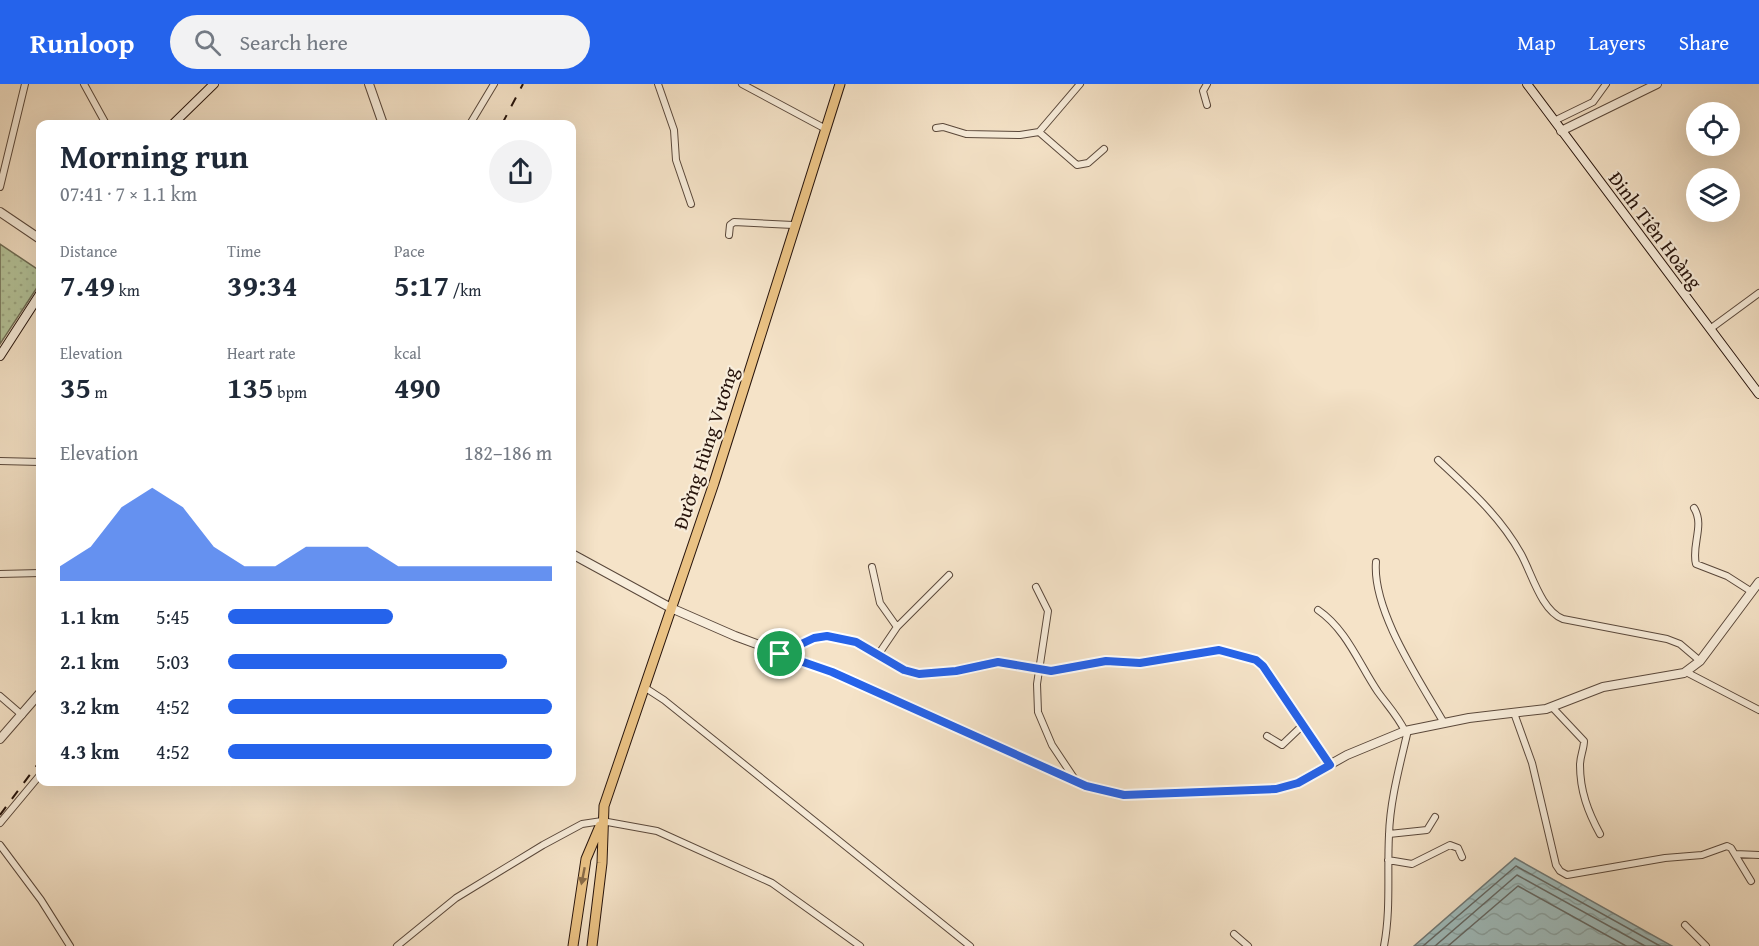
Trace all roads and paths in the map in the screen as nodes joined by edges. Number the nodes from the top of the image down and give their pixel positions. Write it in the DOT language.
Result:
graph roads {
  1 [pos="25,84"];
  2 [pos="84,84"];
  3 [pos="214,84"];
  4 [pos="369,84"];
  5 [pos="494,84"];
  6 [pos="658,84"];
  7 [pos="742,84"];
  8 [pos="840,84"];
  9 [pos="1080,84"];
  10 [pos="1207,84"];
  11 [pos="1527,84"];
  12 [pos="1606,84"];
  13 [pos="1657,84"];
  14 [pos="204,88"];
  15 [pos="1207,105"];
  16 [pos="104,120"];
  17 [pos="176,120"];
  18 [pos="382,120"];
  19 [pos="472,120"];
  20 [pos="1554,122"];
  21 [pos="824,128"];
  22 [pos="936,128"];
  23 [pos="1561,131"];
  24 [pos="1040,132"];
  25 [pos="1104,148"];
  26 [pos="0,187"];
  27 [pos="691,204"];
  28 [pos="0,212"];
  29 [pos="793,225"];
  30 [pos="729,235"];
  31 [pos="36,236"];
  32 [pos="1759,293"];
  33 [pos="36,300"];
  34 [pos="1710,329"];
  35 [pos="0,356"];
  36 [pos="1759,394"];
  37 [pos="1438,460"];
  38 [pos="0,461"];
  39 [pos="36,462"];
  40 [pos="1694,508"];
  41 [pos="576,556"];
  42 [pos="1376,562"];
  43 [pos="872,567"];
  44 [pos="36,573"];
  45 [pos="0,574"];
  46 [pos="949,575"];
  47 [pos="1759,582"];
  48 [pos="1036,587"];
  49 [pos="1752,592"];
  50 [pos="671,608"];
  51 [pos="1318,610"];
  52 [pos="897,627"];
  53 [pos="780,654"];
  54 [pos="878,655"];
  55 [pos="1700,661"];
  56 [pos="1039,670"];
  57 [pos="1686,672"];
  58 [pos="644,687"];
  59 [pos="0,696"];
  60 [pos="36,698"];
  61 [pos="1552,707"];
  62 [pos="1759,710"];
  63 [pos="1514,713"];
  64 [pos="22,715"];
  65 [pos="1444,723"];
  66 [pos="1304,724"];
  67 [pos="1406,730"];
  68 [pos="1267,736"];
  69 [pos="0,739"];
  70 [pos="1330,765"];
  71 [pos="36,780"];
  72 [pos="1076,781"];
  73 [pos="1435,817"];
  74 [pos="602,821"];
  75 [pos="0,823"];
  76 [pos="1389,834"];
  77 [pos="1600,834"];
  78 [pos="0,845"];
  79 [pos="1735,854"];
  80 [pos="1759,855"];
  81 [pos="1462,857"];
  82 [pos="1388,860"];
  83 [pos="1751,881"];
  84 [pos="1685,926"];
  85 [pos="1234,934"];
  86 [pos="70,946"];
  87 [pos="397,946"];
  88 [pos="573,946"];
  89 [pos="591,946"];
  90 [pos="860,946"];
  91 [pos="970,946"];
  92 [pos="1248,946"];
  93 [pos="1384,946"];
  94 [pos="1706,946"];
  1 -- 26 [label="street"];
  2 -- 16 [label="street"];
  3 -- 14 [label="main road"];
  4 -- 18 [label="street"];
  5 -- 19 [label="street"];
  6 -- 27 [label="street"];
  7 -- 21 [label="street"];
  8 -- 21 [label="main road, Đường Hùng Vương"];
  9 -- 24 [label="street"];
  10 -- 15 [label="street"];
  11 -- 20 [label="main road, Đinh Tiên Hoàng"];
  12 -- 20 [label="street"];
  13 -- 23 [label="street"];
  14 -- 17 [label="main road"];
  20 -- 23 [label="main road, Đinh Tiên Hoàng"];
  21 -- 29 [label="main road, Đường Hùng Vương"];
  22 -- 24 [label="street"];
  23 -- 34 [label="main road, Đinh Tiên Hoàng"];
  24 -- 25 [label="street"];
  28 -- 31 [label="street"];
  29 -- 30 [label="street"];
  29 -- 50 [label="main road, Đường Hùng Vương"];
  32 -- 34 [label="street"];
  33 -- 35 [label="main road"];
  34 -- 36 [label="main road, Đinh Tiên Hoàng"];
  37 -- 55 [label="street"];
  38 -- 39 [label="street"];
  40 -- 49 [label="street"];
  41 -- 50 [label="street"];
  42 -- 65 [label="street"];
  43 -- 52 [label="street"];
  44 -- 45 [label="street"];
  46 -- 52 [label="street"];
  47 -- 49 [label="street"];
  48 -- 56 [label="street"];
  49 -- 55 [label="street"];
  50 -- 53 [label="street"];
  50 -- 58 [label="main road, Đường Hùng Vương"];
  51 -- 67 [label="street"];
  52 -- 54 [label="street"];
  53 -- 54 [label="street"];
  53 -- 72 [label="street"];
  54 -- 56 [label="street"];
  55 -- 57 [label="street"];
  56 -- 66 [label="street"];
  56 -- 72 [label="street"];
  57 -- 61 [label="street"];
  57 -- 62 [label="street"];
  58 -- 74 [label="main road, Đường Hùng Vương"];
  58 -- 91 [label="street"];
  59 -- 64 [label="street"];
  60 -- 64 [label="street"];
  61 -- 63 [label="street"];
  61 -- 77 [label="street"];
  63 -- 65 [label="street"];
  63 -- 79 [label="street"];
  64 -- 69 [label="street"];
  65 -- 67 [label="street"];
  66 -- 68 [label="street"];
  66 -- 70 [label="street"];
  67 -- 70 [label="street"];
  67 -- 76 [label="street"];
  70 -- 72 [label="street"];
  71 -- 75 [label="street"];
  73 -- 76 [label="street"];
  74 -- 87 [label="street"];
  74 -- 88 [label="main road, Đường Hùng Vương, one-way"];
  74 -- 89 [label="main road, Đường Hùng Vương"];
  74 -- 90 [label="street"];
  76 -- 82 [label="street"];
  78 -- 86 [label="street"];
  79 -- 80 [label="street"];
  79 -- 83 [label="street"];
  81 -- 82 [label="street"];
  82 -- 93 [label="street"];
  84 -- 94 [label="street"];
  85 -- 92 [label="street"];
}
